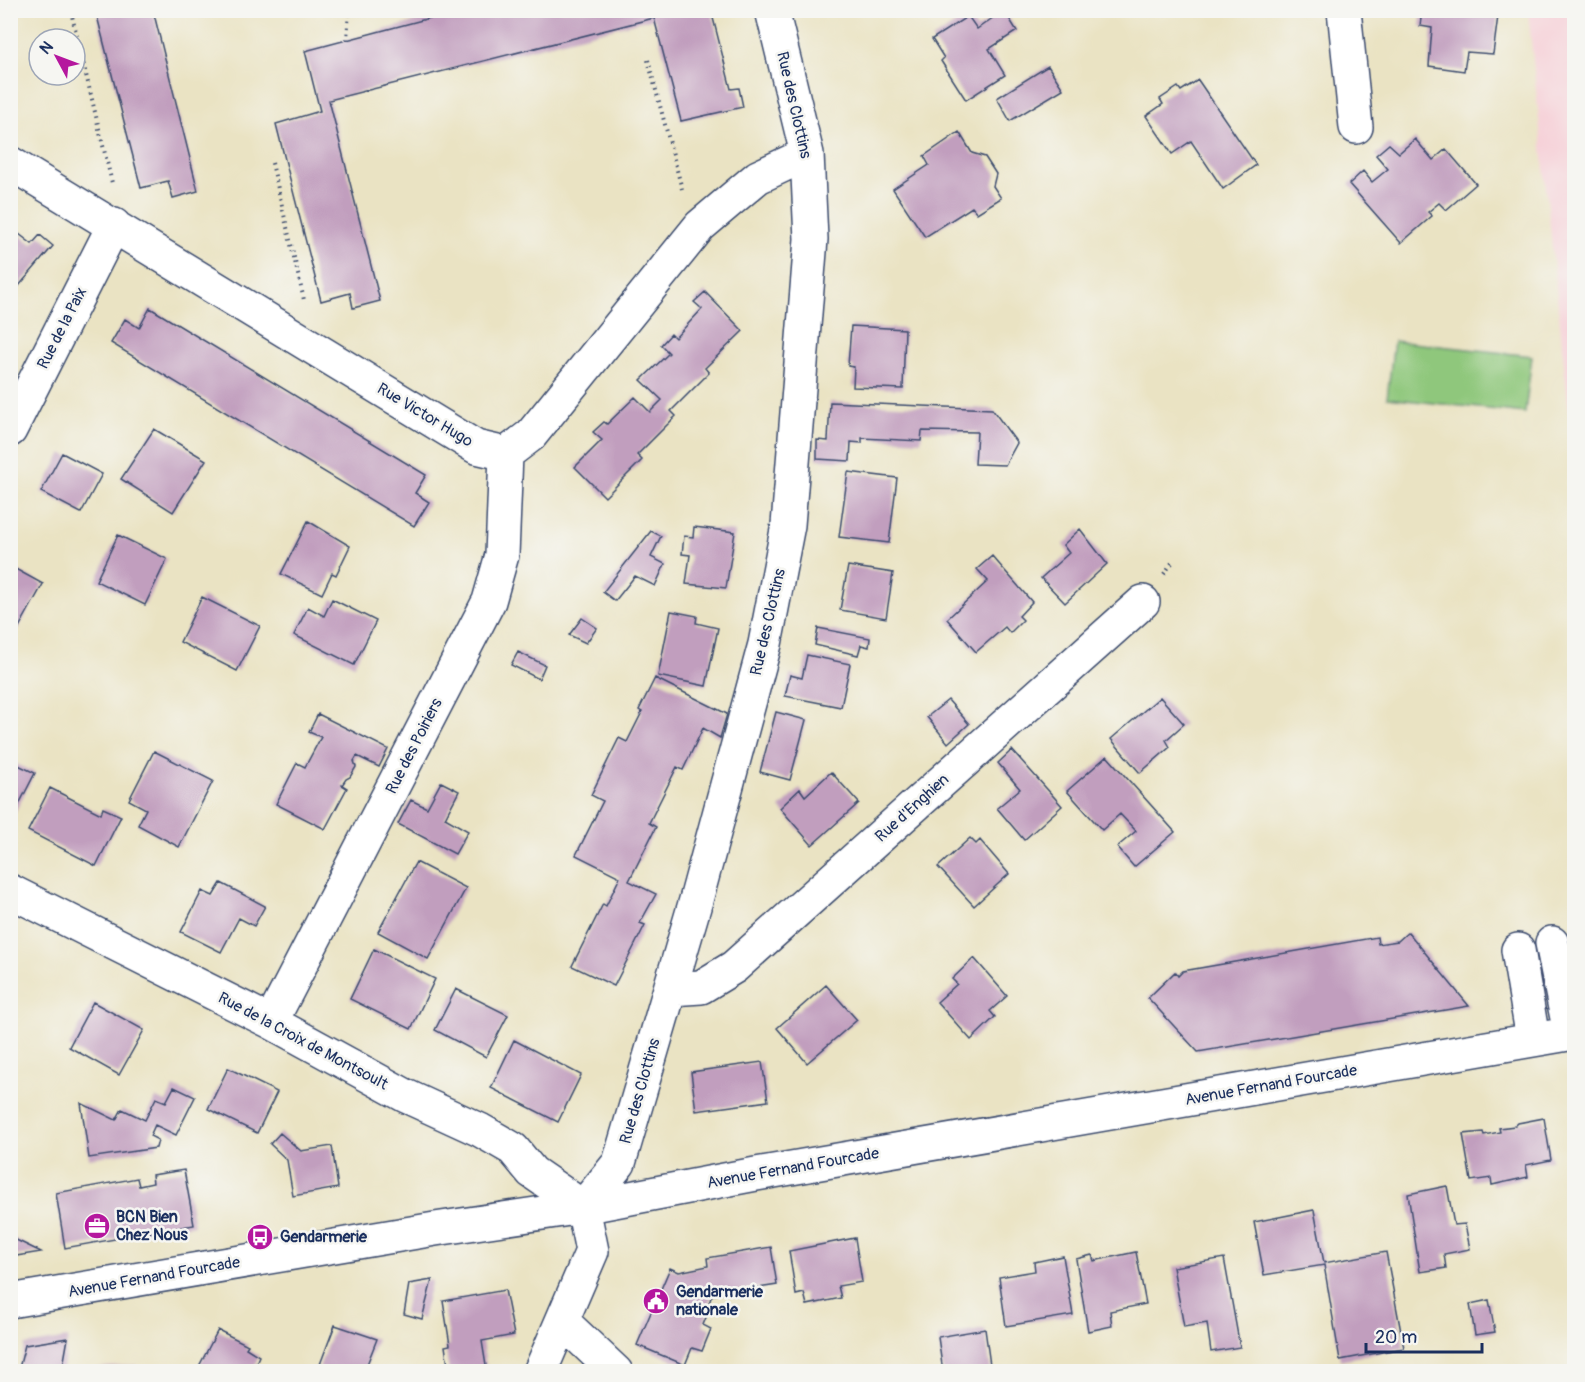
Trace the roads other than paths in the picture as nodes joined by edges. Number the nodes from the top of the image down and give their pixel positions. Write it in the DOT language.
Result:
graph roads {
  1 [pos="772,10"];
  2 [pos="1344,10"];
  3 [pos="1356,127"];
  4 [pos="807,154"];
  5 [pos="10,163"];
  6 [pos="118,228"];
  7 [pos="10,430"];
  8 [pos="506,454"];
  9 [pos="1143,602"];
  10 [pos="10,891"];
  11 [pos="1552,943"];
  12 [pos="1518,950"];
  13 [pos="670,989"];
  14 [pos="271,1022"];
  15 [pos="1572,1033"];
  16 [pos="1533,1040"];
  17 [pos="583,1207"];
  18 [pos="10,1302"];
  19 [pos="562,1321"];
  20 [pos="540,1371"];
  21 [pos="616,1371"];
  1 -- 4 [label="street, Rue des Clottins"];
  2 -- 3 [label="street"];
  4 -- 8 [label="street"];
  4 -- 13 [label="street, Rue des Clottins"];
  5 -- 6 [label="street, Rue Victor Hugo"];
  6 -- 7 [label="street, Rue de la Paix"];
  6 -- 8 [label="street, Rue Victor Hugo"];
  8 -- 14 [label="street, Rue des Poiriers"];
  9 -- 13 [label="street, Rue d'Enghien"];
  10 -- 14 [label="street, Rue de la Croix de Montsoult"];
  11 -- 15 [label="street"];
  12 -- 16 [label="street"];
  13 -- 17 [label="street, Rue des Clottins"];
  14 -- 17 [label="street, Rue de la Croix de Montsoult"];
  15 -- 16 [label="street, Avenue Fernand Fourcade"];
  16 -- 17 [label="street, Avenue Fernand Fourcade"];
  17 -- 18 [label="street, Avenue Fernand Fourcade"];
  17 -- 19 [label="street"];
  19 -- 20 [label="street"];
  19 -- 21 [label="street"];
}
